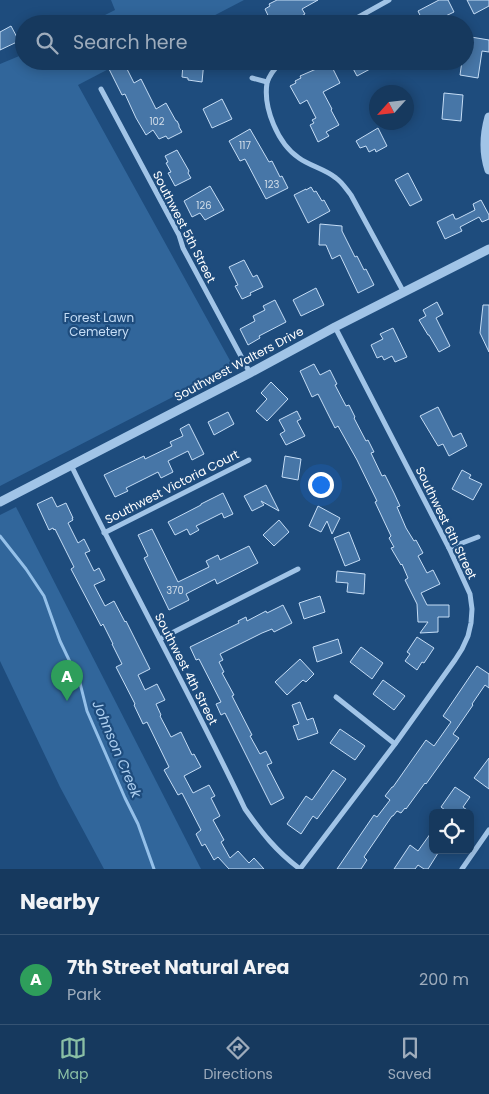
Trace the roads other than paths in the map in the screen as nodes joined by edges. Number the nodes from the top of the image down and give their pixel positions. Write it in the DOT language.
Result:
graph roads {
  1 [pos="389,0"];
  2 [pos="362,15"];
  3 [pos="274,70"];
  4 [pos="252,78"];
  5 [pos="268,82"];
  6 [pos="101,89"];
  7 [pos="489,117"];
  8 [pos="489,170"];
  9 [pos="489,248"];
  10 [pos="403,292"];
  11 [pos="335,327"];
  12 [pos="250,373"];
  13 [pos="248,460"];
  14 [pos="71,465"];
  15 [pos="0,502"];
  16 [pos="104,533"];
  17 [pos="478,537"];
  18 [pos="449,548"];
  19 [pos="298,569"];
  20 [pos="160,639"];
  21 [pos="336,697"];
  22 [pos="395,744"];
  23 [pos="489,830"];
  24 [pos="487,839"];
  25 [pos="300,869"];
  26 [pos="462,869"];
  1 -- 2 [label="street"];
  3 -- 5 [label="street"];
  4 -- 5 [label="street"];
  5 -- 10 [label="street"];
  6 -- 12 [label="street, Southwest 5th Street"];
  7 -- 8 [label="street"];
  9 -- 10 [label="street, Southwest Walters Drive"];
  10 -- 11 [label="street, Southwest Walters Drive"];
  11 -- 12 [label="street, Southwest Walters Drive"];
  11 -- 18 [label="street, Southwest 6th Street"];
  12 -- 14 [label="street, Southwest Walters Drive"];
  13 -- 16 [label="street, Southwest Victoria Court"];
  14 -- 15 [label="street, Southwest Walters Drive"];
  14 -- 16 [label="street, Southwest 4th Street"];
  16 -- 20 [label="street, Southwest 4th Street"];
  17 -- 18 [label="street"];
  18 -- 22 [label="street, Southwest 6th Street"];
  19 -- 20 [label="street"];
  20 -- 25 [label="street, Southwest 4th Street"];
  21 -- 22 [label="street"];
  22 -- 25 [label="street, Southwest 6th Street"];
  23 -- 24 [label="street"];
  24 -- 26 [label="street"];
}
